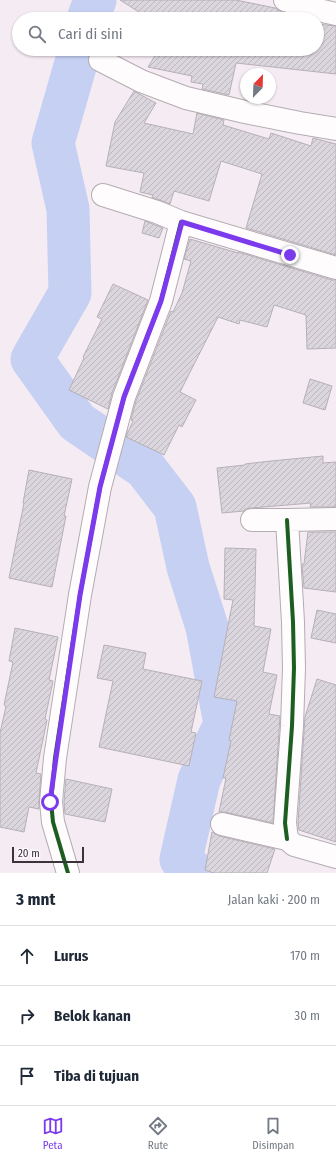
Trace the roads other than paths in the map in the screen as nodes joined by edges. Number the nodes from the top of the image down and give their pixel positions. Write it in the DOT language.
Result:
graph roads {
  1 [pos="285,0"];
  2 [pos="336,14"];
  3 [pos="100,60"];
  4 [pos="336,129"];
  5 [pos="103,195"];
  6 [pos="182,222"];
  7 [pos="336,268"];
  8 [pos="336,519"];
  9 [pos="252,520"];
  10 [pos="287,520"];
  11 [pos="222,824"];
  12 [pos="287,839"];
  13 [pos="336,857"];
  14 [pos="68,873"];
  1 -- 2 [label="street"];
  3 -- 4 [label="street"];
  5 -- 6 [label="street"];
  6 -- 7 [label="street"];
  6 -- 14 [label="street"];
  8 -- 10 [label="street"];
  9 -- 10 [label="street"];
  10 -- 12 [label="street"];
  11 -- 12 [label="street"];
  12 -- 13 [label="street"];
}
